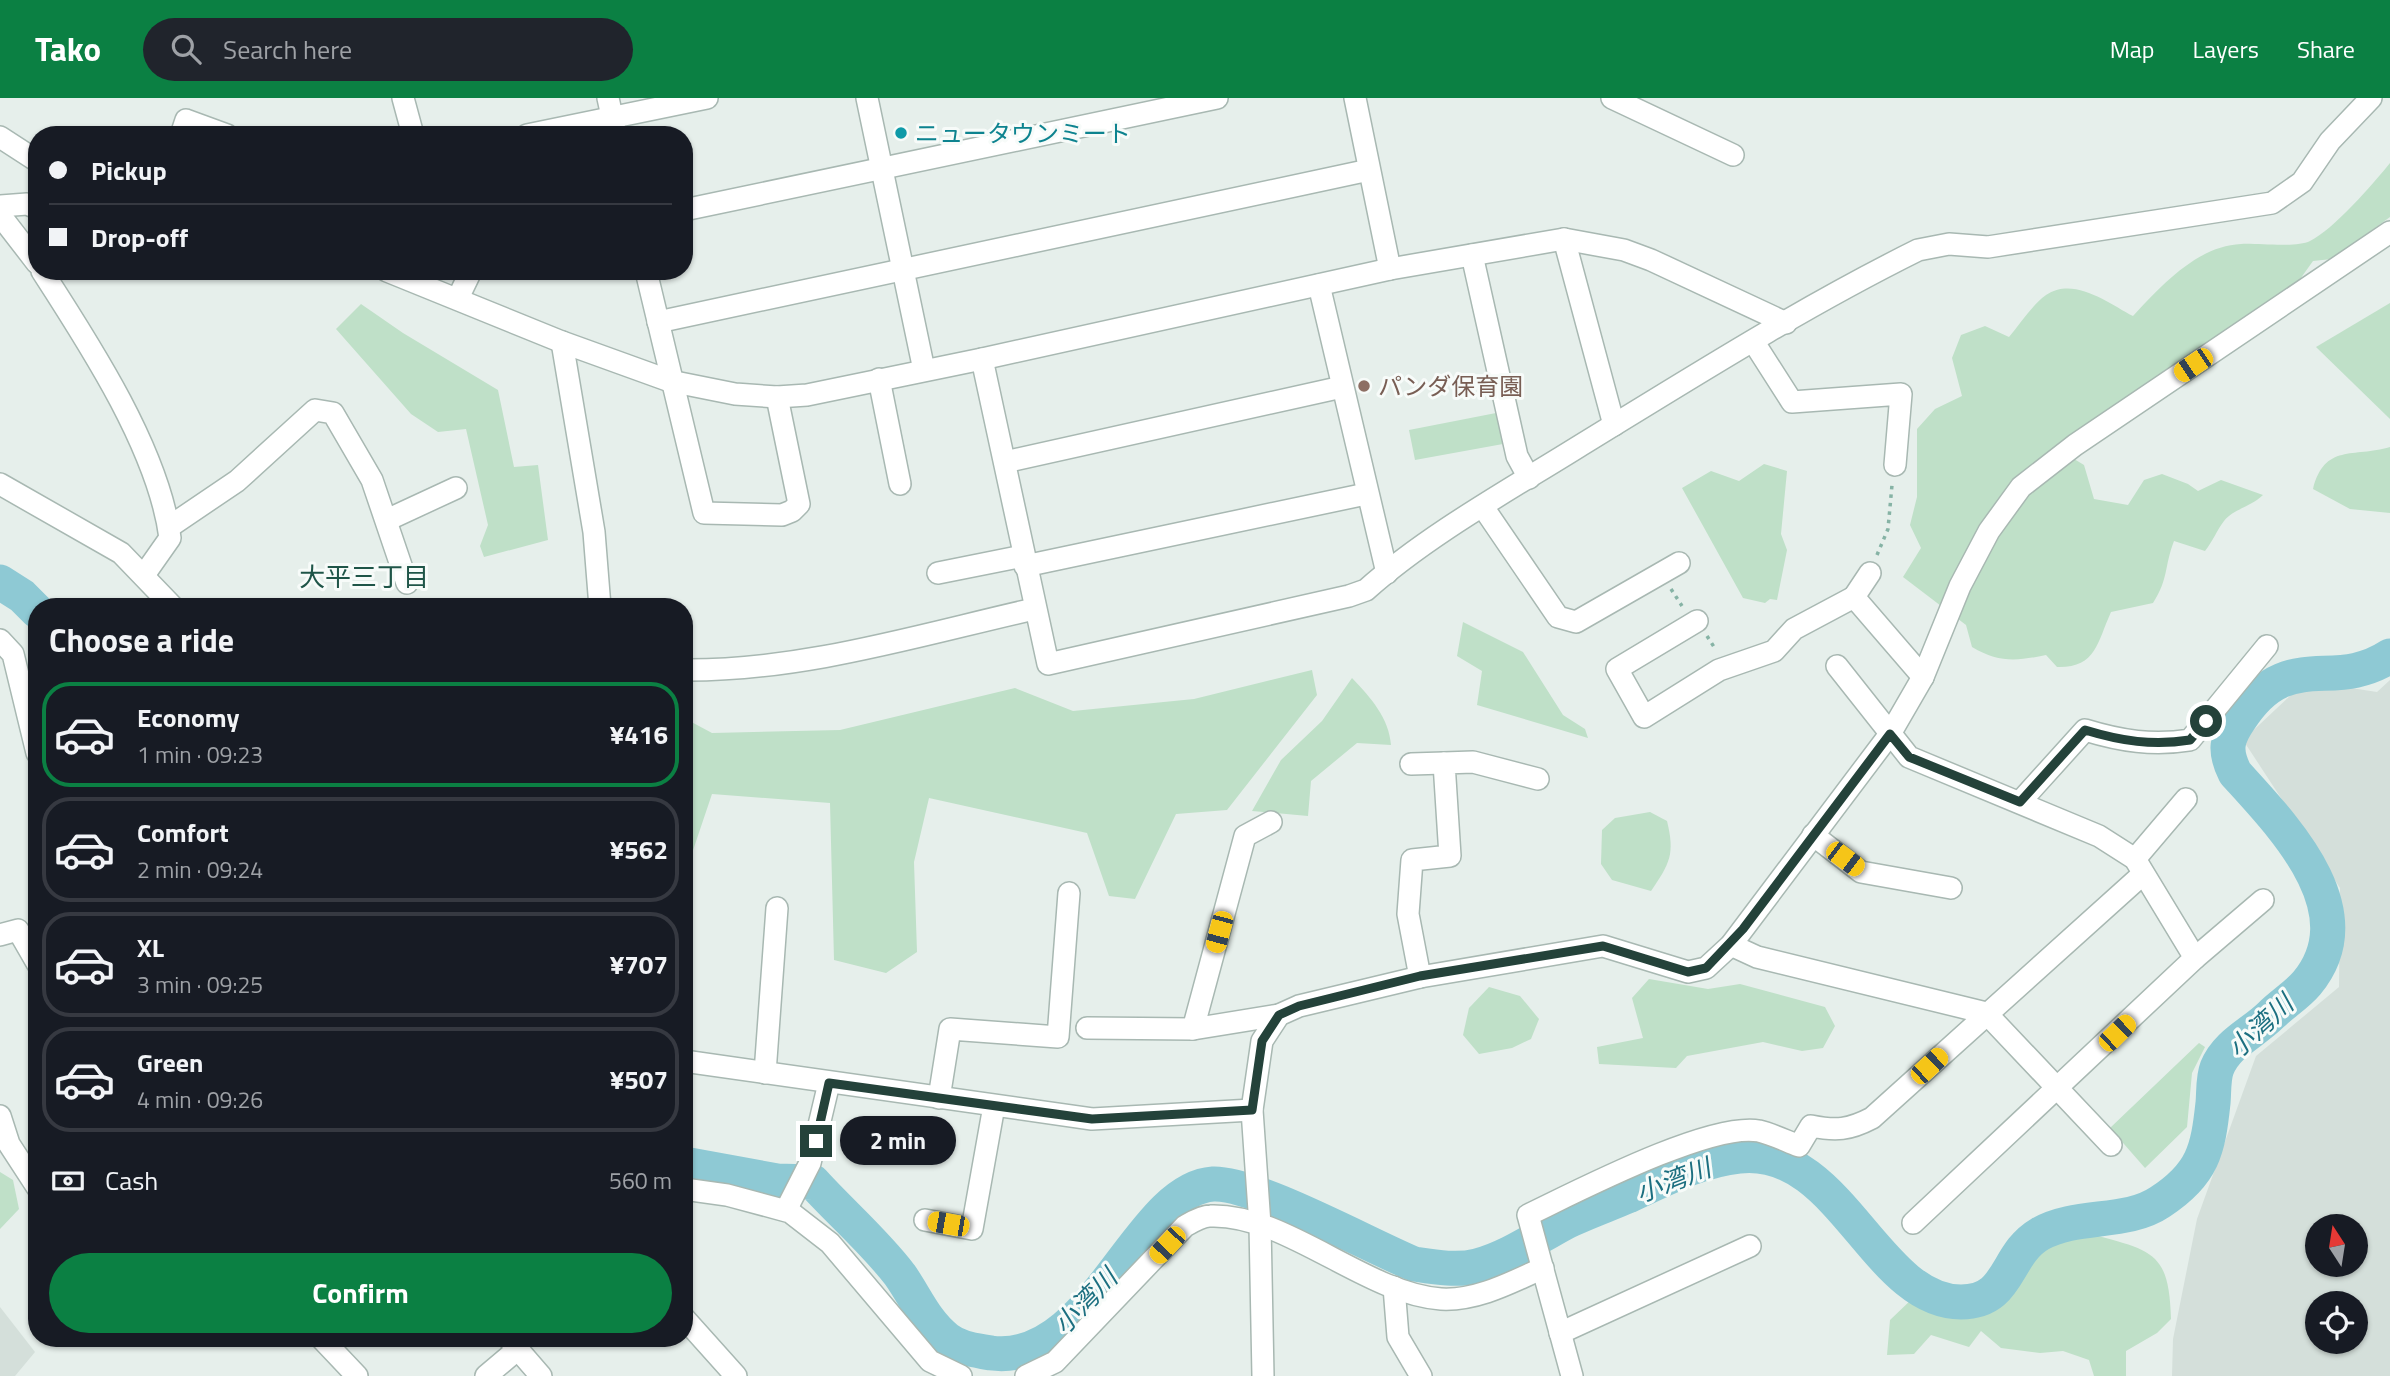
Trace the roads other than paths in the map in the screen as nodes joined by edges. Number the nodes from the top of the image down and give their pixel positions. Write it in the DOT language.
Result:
graph roads {
  1 [pos="403,98"];
  2 [pos="707,98"];
  3 [pos="867,98"];
  4 [pos="1217,98"];
  5 [pos="1354,98"];
  6 [pos="1612,98"];
  7 [pos="2371,98"];
  8 [pos="612,117"];
  9 [pos="184,126"];
  10 [pos="202,126"];
  11 [pos="411,126"];
  12 [pos="570,126"];
  13 [pos="0,137"];
  14 [pos="28,155"];
  15 [pos="1733,155"];
  16 [pos="883,169"];
  17 [pos="1369,170"];
  18 [pos="28,204"];
  19 [pos="0,206"];
  20 [pos="693,208"];
  21 [pos="0,215"];
  22 [pos="2390,232"];
  23 [pos="1564,239"];
  24 [pos="28,251"];
  25 [pos="1472,255"];
  26 [pos="1390,269"];
  27 [pos="904,270"];
  28 [pos="48,280"];
  29 [pos="411,280"];
  30 [pos="467,280"];
  31 [pos="648,280"];
  32 [pos="1319,285"];
  33 [pos="458,298"];
  34 [pos="657,322"];
  35 [pos="1786,323"];
  36 [pos="1753,341"];
  37 [pos="562,342"];
  38 [pos="982,359"];
  39 [pos="923,370"];
  40 [pos="879,379"];
  41 [pos="670,381"];
  42 [pos="1342,387"];
  43 [pos="777,397"];
  44 [pos="1614,425"];
  45 [pos="1005,462"];
  46 [pos="1895,464"];
  47 [pos="1529,478"];
  48 [pos="0,484"];
  49 [pos="900,484"];
  50 [pos="456,488"];
  51 [pos="1366,494"];
  52 [pos="1483,507"];
  53 [pos="387,520"];
  54 [pos="169,527"];
  55 [pos="1024,561"];
  56 [pos="1670,568"];
  57 [pos="938,573"];
  58 [pos="1387,573"];
  59 [pos="1870,573"];
  60 [pos="144,575"];
  61 [pos="407,583"];
  62 [pos="1854,597"];
  63 [pos="165,598"];
  64 [pos="599,598"];
  65 [pos="1034,609"];
  66 [pos="1697,621"];
  67 [pos="0,639"];
  68 [pos="2267,646"];
  69 [pos="1837,666"];
  70 [pos="693,670"];
  71 [pos="1923,677"];
  72 [pos="28,716"];
  73 [pos="1890,734"];
  74 [pos="1444,763"];
  75 [pos="1412,764"];
  76 [pos="1538,779"];
  77 [pos="2186,799"];
  78 [pos="2020,802"];
  79 [pos="1271,822"];
  80 [pos="1813,835"];
  81 [pos="2139,867"];
  82 [pos="1951,888"];
  83 [pos="1069,893"];
  84 [pos="2263,900"];
  85 [pos="778,908"];
  86 [pos="0,935"];
  87 [pos="1731,944"];
  88 [pos="28,947"];
  89 [pos="2195,958"];
  90 [pos="1420,976"];
  91 [pos="1986,1013"];
  92 [pos="1279,1015"];
  93 [pos="1087,1028"];
  94 [pos="1193,1029"];
  95 [pos="693,1062"];
  96 [pos="765,1073"];
  97 [pos="829,1083"];
  98 [pos="2059,1089"];
  99 [pos="939,1098"];
  100 [pos="994,1106"];
  101 [pos="1252,1110"];
  102 [pos="0,1116"];
  103 [pos="2111,1145"];
  104 [pos="28,1173"];
  105 [pos="693,1190"];
  106 [pos="786,1210"];
  107 [pos="925,1220"];
  108 [pos="1260,1222"];
  109 [pos="1913,1223"];
  110 [pos="1750,1246"];
  111 [pos="1542,1265"];
  112 [pos="1394,1287"];
  113 [pos="693,1328"];
  114 [pos="1560,1332"];
  115 [pos="330,1347"];
  116 [pos="510,1347"];
  117 [pos="516,1347"];
  118 [pos="357,1376"];
  119 [pos="486,1376"];
  120 [pos="541,1376"];
  121 [pos="736,1376"];
  122 [pos="961,1376"];
  123 [pos="1026,1376"];
  124 [pos="1263,1376"];
  125 [pos="1421,1376"];
  126 [pos="1572,1376"];
  1 -- 11 [label="street"];
  2 -- 8 [label="street"];
  3 -- 16 [label="street"];
  4 -- 16 [label="street"];
  5 -- 17 [label="street"];
  6 -- 15 [label="street"];
  7 -- 35 [label="street"];
  8 -- 12 [label="street"];
  9 -- 10 [label="street"];
  13 -- 14 [label="street"];
  16 -- 20 [label="street"];
  16 -- 27 [label="street"];
  17 -- 26 [label="street"];
  17 -- 27 [label="street"];
  18 -- 19 [label="street"];
  21 -- 24 [label="street"];
  22 -- 71 [label="street"];
  23 -- 25 [label="street"];
  23 -- 35 [label="street"];
  23 -- 44 [label="street"];
  25 -- 26 [label="street"];
  25 -- 47 [label="street"];
  26 -- 32 [label="street"];
  27 -- 34 [label="street"];
  27 -- 39 [label="street"];
  28 -- 54 [label="street"];
  29 -- 33 [label="street"];
  30 -- 33 [label="street"];
  31 -- 34 [label="street"];
  32 -- 38 [label="street"];
  32 -- 42 [label="street"];
  33 -- 37 [label="street"];
  34 -- 41 [label="street"];
  35 -- 36 [label="street"];
  36 -- 44 [label="street"];
  36 -- 46 [label="street"];
  37 -- 41 [label="street"];
  37 -- 64 [label="street"];
  38 -- 39 [label="street"];
  38 -- 45 [label="street"];
  39 -- 40 [label="street"];
  40 -- 43 [label="street"];
  40 -- 49 [label="street"];
  41 -- 43 [label="street"];
  41 -- 43 [label="street"];
  42 -- 45 [label="street"];
  42 -- 51 [label="street"];
  44 -- 47 [label="street"];
  45 -- 55 [label="street"];
  47 -- 52 [label="street"];
  48 -- 60 [label="street"];
  50 -- 53 [label="street"];
  51 -- 55 [label="street"];
  51 -- 58 [label="street"];
  52 -- 56 [label="street"];
  52 -- 58 [label="street"];
  53 -- 54 [label="street"];
  53 -- 61 [label="street"];
  54 -- 60 [label="street"];
  55 -- 57 [label="street"];
  55 -- 65 [label="street"];
  58 -- 65 [label="street"];
  59 -- 62 [label="street"];
  60 -- 63 [label="street"];
  62 -- 66 [label="street"];
  62 -- 71 [label="street"];
  65 -- 70 [label="street"];
  67 -- 72 [label="street"];
  68 -- 78 [label="street"];
  69 -- 73 [label="street"];
  71 -- 73 [label="street"];
  73 -- 78 [label="street"];
  73 -- 80 [label="street"];
  74 -- 75 [label="street"];
  74 -- 76 [label="street"];
  74 -- 90 [label="street"];
  77 -- 81 [label="street"];
  78 -- 81 [label="street"];
  79 -- 94 [label="street"];
  80 -- 82 [label="street"];
  80 -- 87 [label="street"];
  81 -- 89 [label="street"];
  81 -- 91 [label="street"];
  83 -- 99 [label="street"];
  84 -- 89 [label="street"];
  85 -- 96 [label="street"];
  86 -- 88 [label="street"];
  87 -- 90 [label="street"];
  87 -- 91 [label="street"];
  89 -- 98 [label="street"];
  90 -- 92 [label="street"];
  91 -- 98 [label="street"];
  91 -- 111 [label="street"];
  92 -- 94 [label="street"];
  92 -- 101 [label="street"];
  93 -- 94 [label="street"];
  95 -- 96 [label="street"];
  96 -- 97 [label="street"];
  97 -- 99 [label="street"];
  97 -- 106 [label="street"];
  98 -- 103 [label="street"];
  98 -- 109 [label="street"];
  99 -- 100 [label="street"];
  100 -- 101 [label="street"];
  100 -- 107 [label="street"];
  101 -- 108 [label="street"];
  102 -- 104 [label="street"];
  105 -- 106 [label="street"];
  106 -- 122 [label="street"];
  108 -- 112 [label="street"];
  108 -- 123 [label="street"];
  108 -- 124 [label="street"];
  110 -- 114 [label="street"];
  111 -- 112 [label="street"];
  111 -- 114 [label="street"];
  112 -- 125 [label="street"];
  113 -- 121 [label="street"];
  114 -- 126 [label="street"];
  115 -- 118 [label="street"];
  116 -- 119 [label="street"];
  117 -- 120 [label="street"];
}
